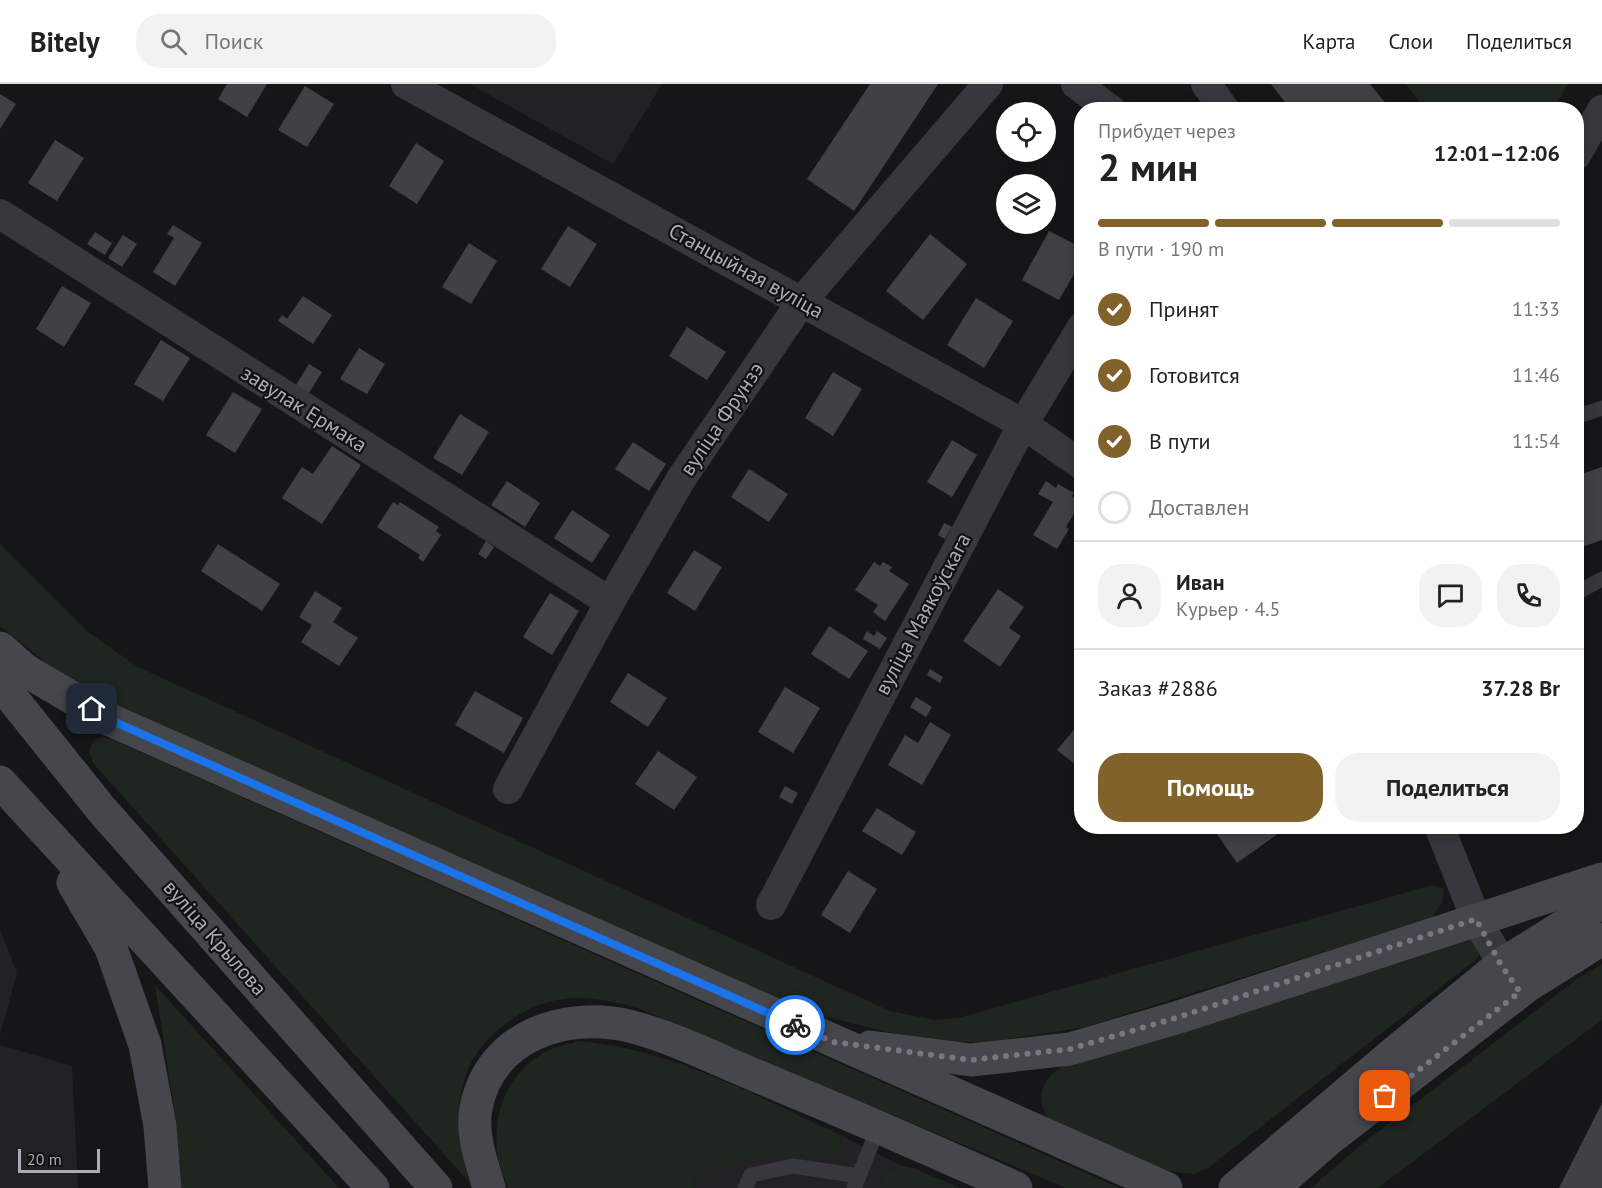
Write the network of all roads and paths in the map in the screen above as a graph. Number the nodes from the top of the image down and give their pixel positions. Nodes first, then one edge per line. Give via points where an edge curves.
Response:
1 (406, 84) edge
2 (988, 84) edge
3 (1076, 84) edge
4 (1206, 84) edge
5 (1100, 102) edge
6 (1219, 102) edge
7 (1602, 110) edge
8 (1584, 141) edge
9 (0, 214) edge
10 (802, 302) junction
11 (1074, 340) edge
12 (1602, 408) edge
13 (1584, 414) edge
14 (1023, 424) junction
15 (1074, 459) edge
16 (1602, 579) edge
17 (1584, 589) edge
18 (610, 602) junction
19 (0, 648) edge
20 (0, 683) edge
21 (0, 782) edge
22 (508, 789) dead end
23 (43, 831) junction
24 (1442, 834) edge
25 (1602, 879) edge
26 (1602, 902) edge
27 (771, 904) dead end
28 (1476, 919) junction
29 (1602, 939) edge
30 (1501, 965) junction
31 (1520, 992) junction
32 (833, 1042) junction
33 (879, 1126) junction
34 (857, 1182) edge
35 (165, 1188) edge
36 (373, 1188) edge
37 (436, 1188) edge
38 (489, 1188) edge
39 (745, 1188) edge
40 (1016, 1188) edge
41 (1166, 1188) edge
42 (1235, 1188) edge
43 (1273, 1188) edge

1 - 10 street, Станцыйная вуліца
2 - 10 street, вуліца Фрунзэ
3 - 5 street
4 - 6 street
7 - 8 street
9 - 18 street, завулак Ермака
10 - 14 street, Станцыйная вуліца
10 - 18 street, вуліца Фрунзэ via 681,479
11 - 14 street, вуліца Маякоўскага
12 - 13 lane
14 - 15 street, Станцыйная вуліца
14 - 27 street, вуліца Маякоўскага
16 - 17 lane
18 - 22 street, вуліца Фрунзэ
19 - 32 main road via 25,669 108,719
20 - 37 main road, вуліца Крылова via 102,810
21 - 23 main road
23 - 35 main road via 111,948 145,1045 160,1126
23 - 36 main road
24 - 28 street
25 - 28 main road
26 - 30 main road
28 - 30 street
28 - 32 main road via 1070,1049 971,1060
29 - 31 main road
30 - 31 street
30 - 42 main road
31 - 43 main road via 1328,1140
32 - 41 main road
33 - 34 lane
33 - 38 main road via 630,1026 578,1022 554,1026 512,1046 495,1063 483,1084 476,1109 476,1137
33 - 40 main road
34 - 39 lane via 794,1166 751,1175

